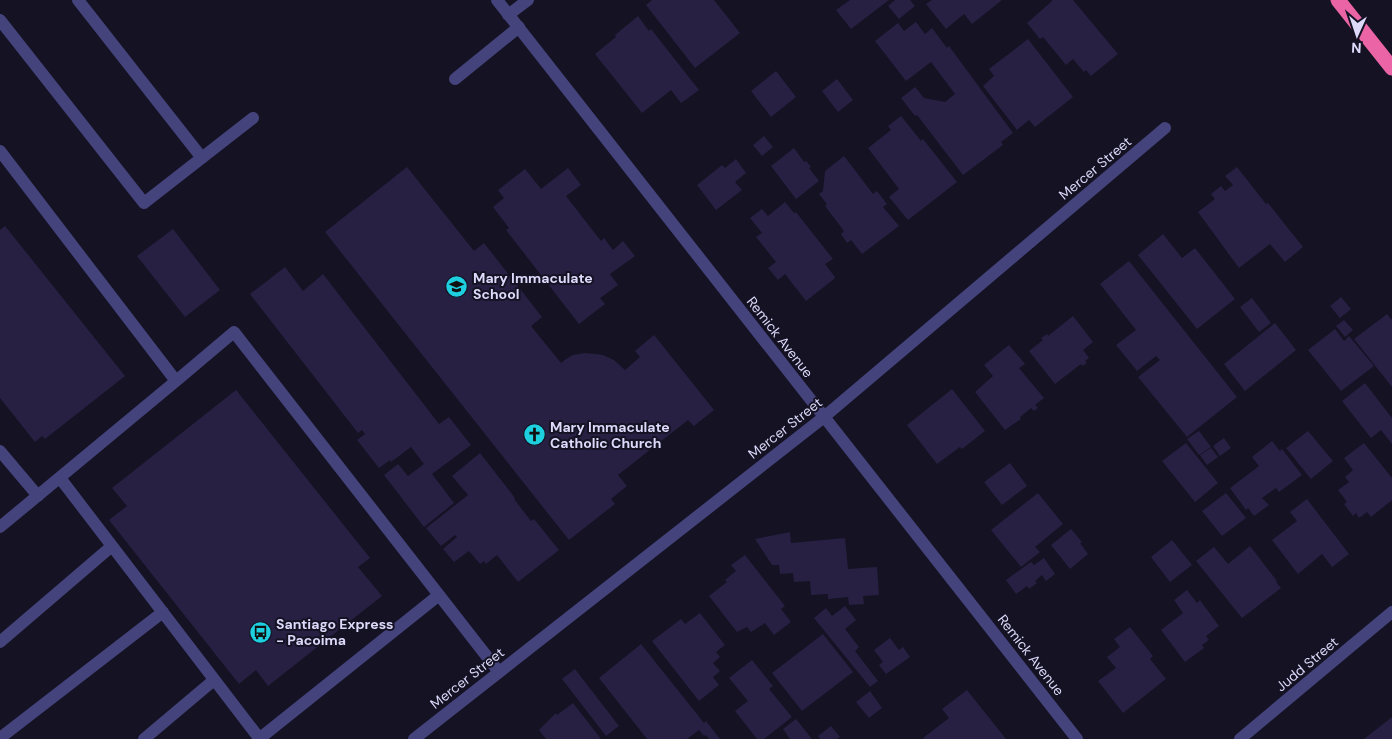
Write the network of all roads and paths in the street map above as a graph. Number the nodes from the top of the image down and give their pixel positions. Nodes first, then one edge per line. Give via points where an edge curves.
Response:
1 (78, 0) edge
2 (497, 0) edge
3 (528, 0) edge
4 (1338, 0) edge
5 (508, 14) junction
6 (0, 20) edge
7 (519, 27) junction
8 (1392, 68) edge
9 (454, 79) dead end
10 (253, 118) dead end
11 (1165, 128) dead end
12 (0, 151) edge
13 (202, 158) junction
14 (176, 381) junction
15 (824, 417) junction
16 (2, 457) edge
17 (60, 478) junction
18 (38, 496) junction
19 (0, 528) edge
20 (112, 546) junction
21 (439, 595) junction
22 (163, 612) junction
23 (1392, 612) edge
24 (0, 642) edge
25 (499, 672) junction
26 (214, 680) junction
27 (0, 738) edge
28 (144, 739) edge
29 (258, 739) edge
30 (414, 739) edge
31 (1077, 739) edge
32 (1240, 739) edge

1 - 13 street
2 - 5 street, Remick Avenue
3 - 5 street
4 - 8 highway
5 - 7 street, Remick Avenue
6 - 13 street via 144,203
7 - 9 street
7 - 15 street, Remick Avenue
10 - 13 street
11 - 15 street, Mercer Street
12 - 14 street
14 - 17 street
14 - 21 street via 234,332
15 - 25 street, Mercer Street
15 - 31 street, Remick Avenue
16 - 18 street
17 - 18 street
17 - 20 street
18 - 19 street
20 - 22 street
20 - 24 street
21 - 25 street
21 - 29 street
22 - 26 street
22 - 27 street
23 - 32 street, Judd Street
25 - 30 street, Mercer Street
26 - 28 street
26 - 29 street

